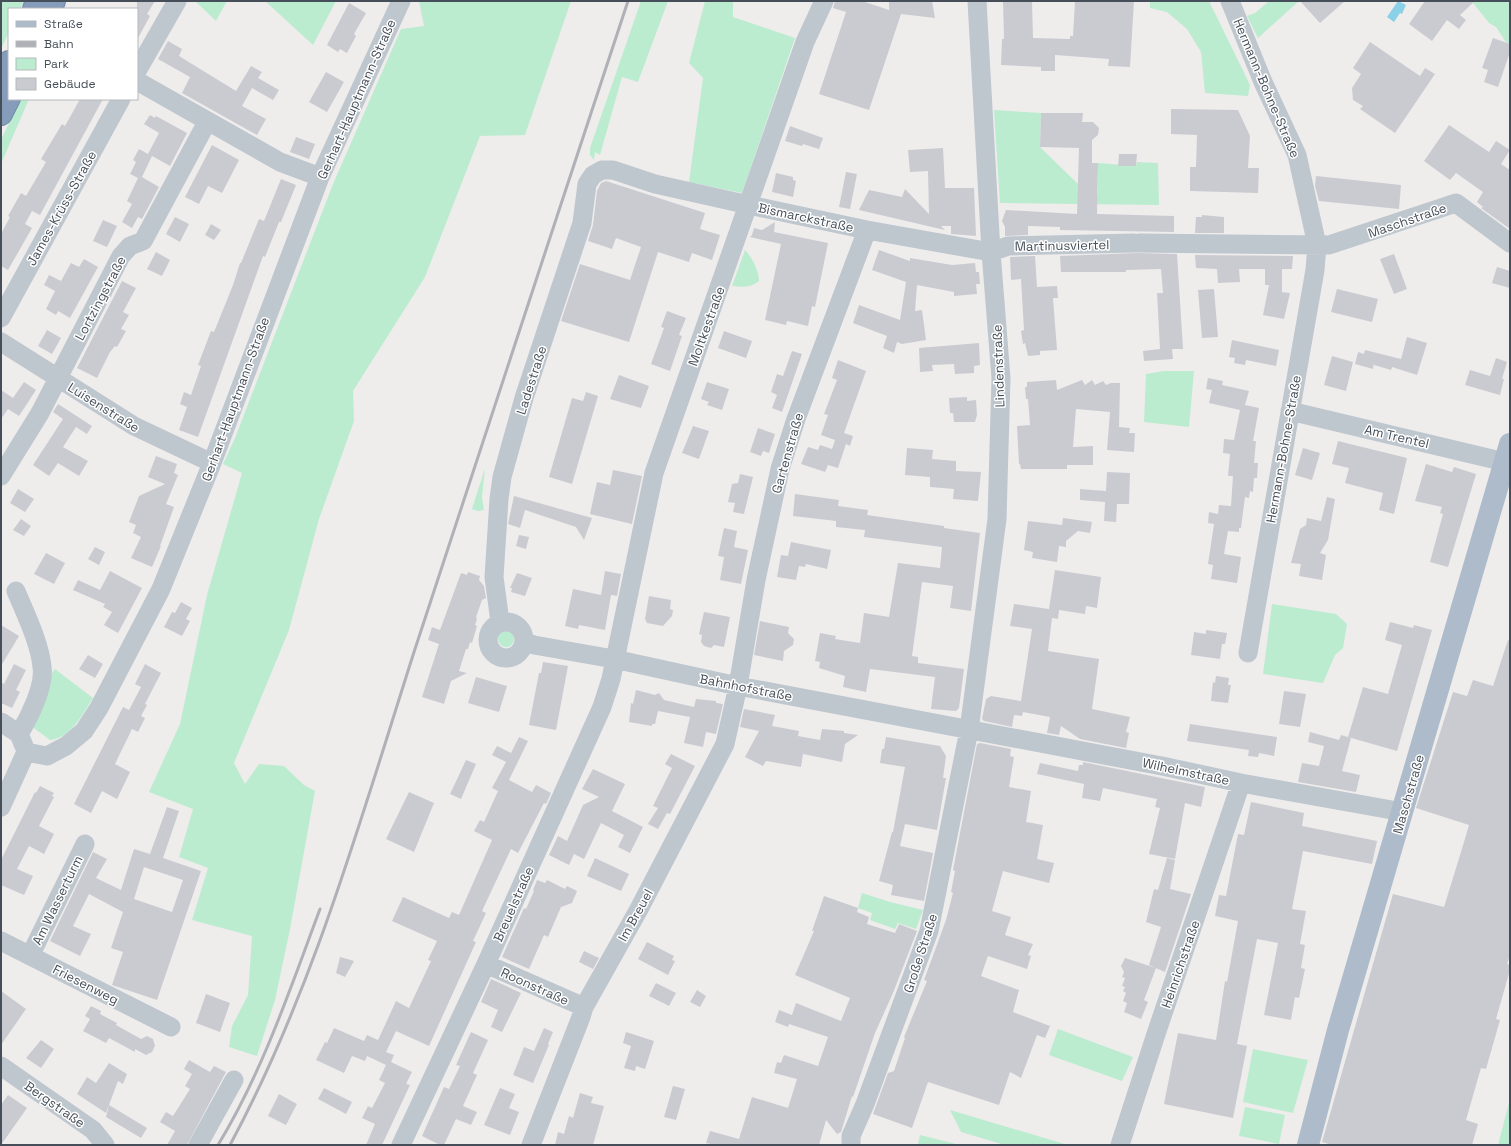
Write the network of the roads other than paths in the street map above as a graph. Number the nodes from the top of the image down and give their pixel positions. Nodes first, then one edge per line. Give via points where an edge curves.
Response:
1 (177, 1) edge
2 (401, 1) edge
3 (824, 1) edge
4 (977, 1) edge
5 (1230, 1) edge
6 (8, 64) edge
7 (138, 69) edge
8 (1, 78) edge
9 (138, 82) edge
10 (8, 100) edge
11 (121, 100) edge
12 (1, 114) edge
13 (207, 122) junction
14 (623, 174) joint
15 (320, 177) junction
16 (749, 205) junction
17 (867, 230) junction
18 (1510, 243) edge
19 (1317, 245) junction
20 (991, 252) junction
21 (1, 318) edge
22 (1, 342) edge
23 (58, 378) junction
24 (1290, 411) junction
25 (1507, 453) edge
26 (212, 463) junction
27 (1, 476) edge
28 (16, 591) dead end
29 (500, 622) junction
30 (524, 641) junction
31 (1248, 653) dead end
32 (614, 659) junction
33 (738, 686) junction
34 (1, 722) edge
35 (969, 730) junction
36 (19, 734) junction
37 (26, 752) junction
38 (1241, 783) junction
39 (1, 807) edge
40 (1403, 812) junction
41 (85, 844) dead end
42 (1, 941) edge
43 (30, 956) junction
44 (486, 964) junction
45 (584, 1007) junction
46 (171, 1027) dead end
47 (1, 1066) edge
48 (234, 1080) dead end
49 (849, 1142) edge
50 (105, 1145) edge
51 (198, 1145) edge
52 (401, 1145) edge
53 (530, 1145) edge
54 (1120, 1145) edge
55 (1308, 1145) edge

1 - 7 street
2 - 15 street, Gerhart-Hauptmann-Straße
3 - 16 street, Moltkestraße via 805,42
4 - 20 street, Lindenstraße
5 - 19 street, Hermann-Bohne-Straße via 1262,82 1297,155
6 - 8 highway
9 - 13 street
10 - 12 highway
11 - 21 street, James-Krüss-Straße
13 - 15 street via 280,162
13 - 23 street, Lortzingstraße via 143,242 130,246 121,256
14 - 16 street, Bismarckstraße via 655,184
14 - 29 street, Ladestraße via 613,170 602,170 593,175 587,184 582,223 506,460 499,499 494,577
15 - 26 street, Gerhart-Hauptmann-Straße
16 - 17 street, Bismarckstraße
16 - 32 street, Moltkestraße via 654,473
17 - 20 street, Bismarckstraße
17 - 33 street, Gartenstraße via 796,419 780,469 756,580
18 - 19 street, Maschstraße via 1456,203 1329,245
19 - 20 street, Martinusviertel via 1137,243 1008,246
19 - 24 street, Hermann-Bohne-Straße via 1315,270
20 - 35 street, Lindenstraße via 1001,378 997,519
22 - 23 street, Luisenstraße
23 - 26 street, Luisenstraße via 134,426
23 - 27 street, Lortzingstraße via 40,413
24 - 25 street, Am Trentel
24 - 31 street, Hermann-Bohne-Straße
25 - 40 main road, Maschstraße
26 - 37 street, Gerhart-Hauptmann-Straße via 161,589 99,708 84,731 66,746 47,756
28 - 36 street via 43,667 41,686
29 - 30 street via 506,621 517,625 524,635
29 - 30 street via 489,632 487,642 492,652 502,658 512,657 521,651
30 - 32 street, Bahnhofstraße
32 - 33 street, Bahnhofstraße
32 - 44 street, Breuelstraße via 602,707
33 - 35 street, Bahnhofstraße
33 - 45 street, Im Breuel via 725,744 639,909
34 - 36 street
35 - 38 street, Wilhelmstraße
35 - 49 street, Große Straße via 929,931 866,1104
36 - 37 street
37 - 39 street
38 - 40 street, Wilhelmstraße
38 - 54 street, Heinrichstraße
40 - 55 main road, Maschstraße via 1338,1030
41 - 43 street, Am Wasserturm
42 - 43 street, Friesenweg
43 - 46 street, Friesenweg
44 - 45 street, Roonstraße
44 - 52 street, Breuelstraße
45 - 53 street, Im Breuel
47 - 50 street, Bergstraße via 93,1130
48 - 51 street

